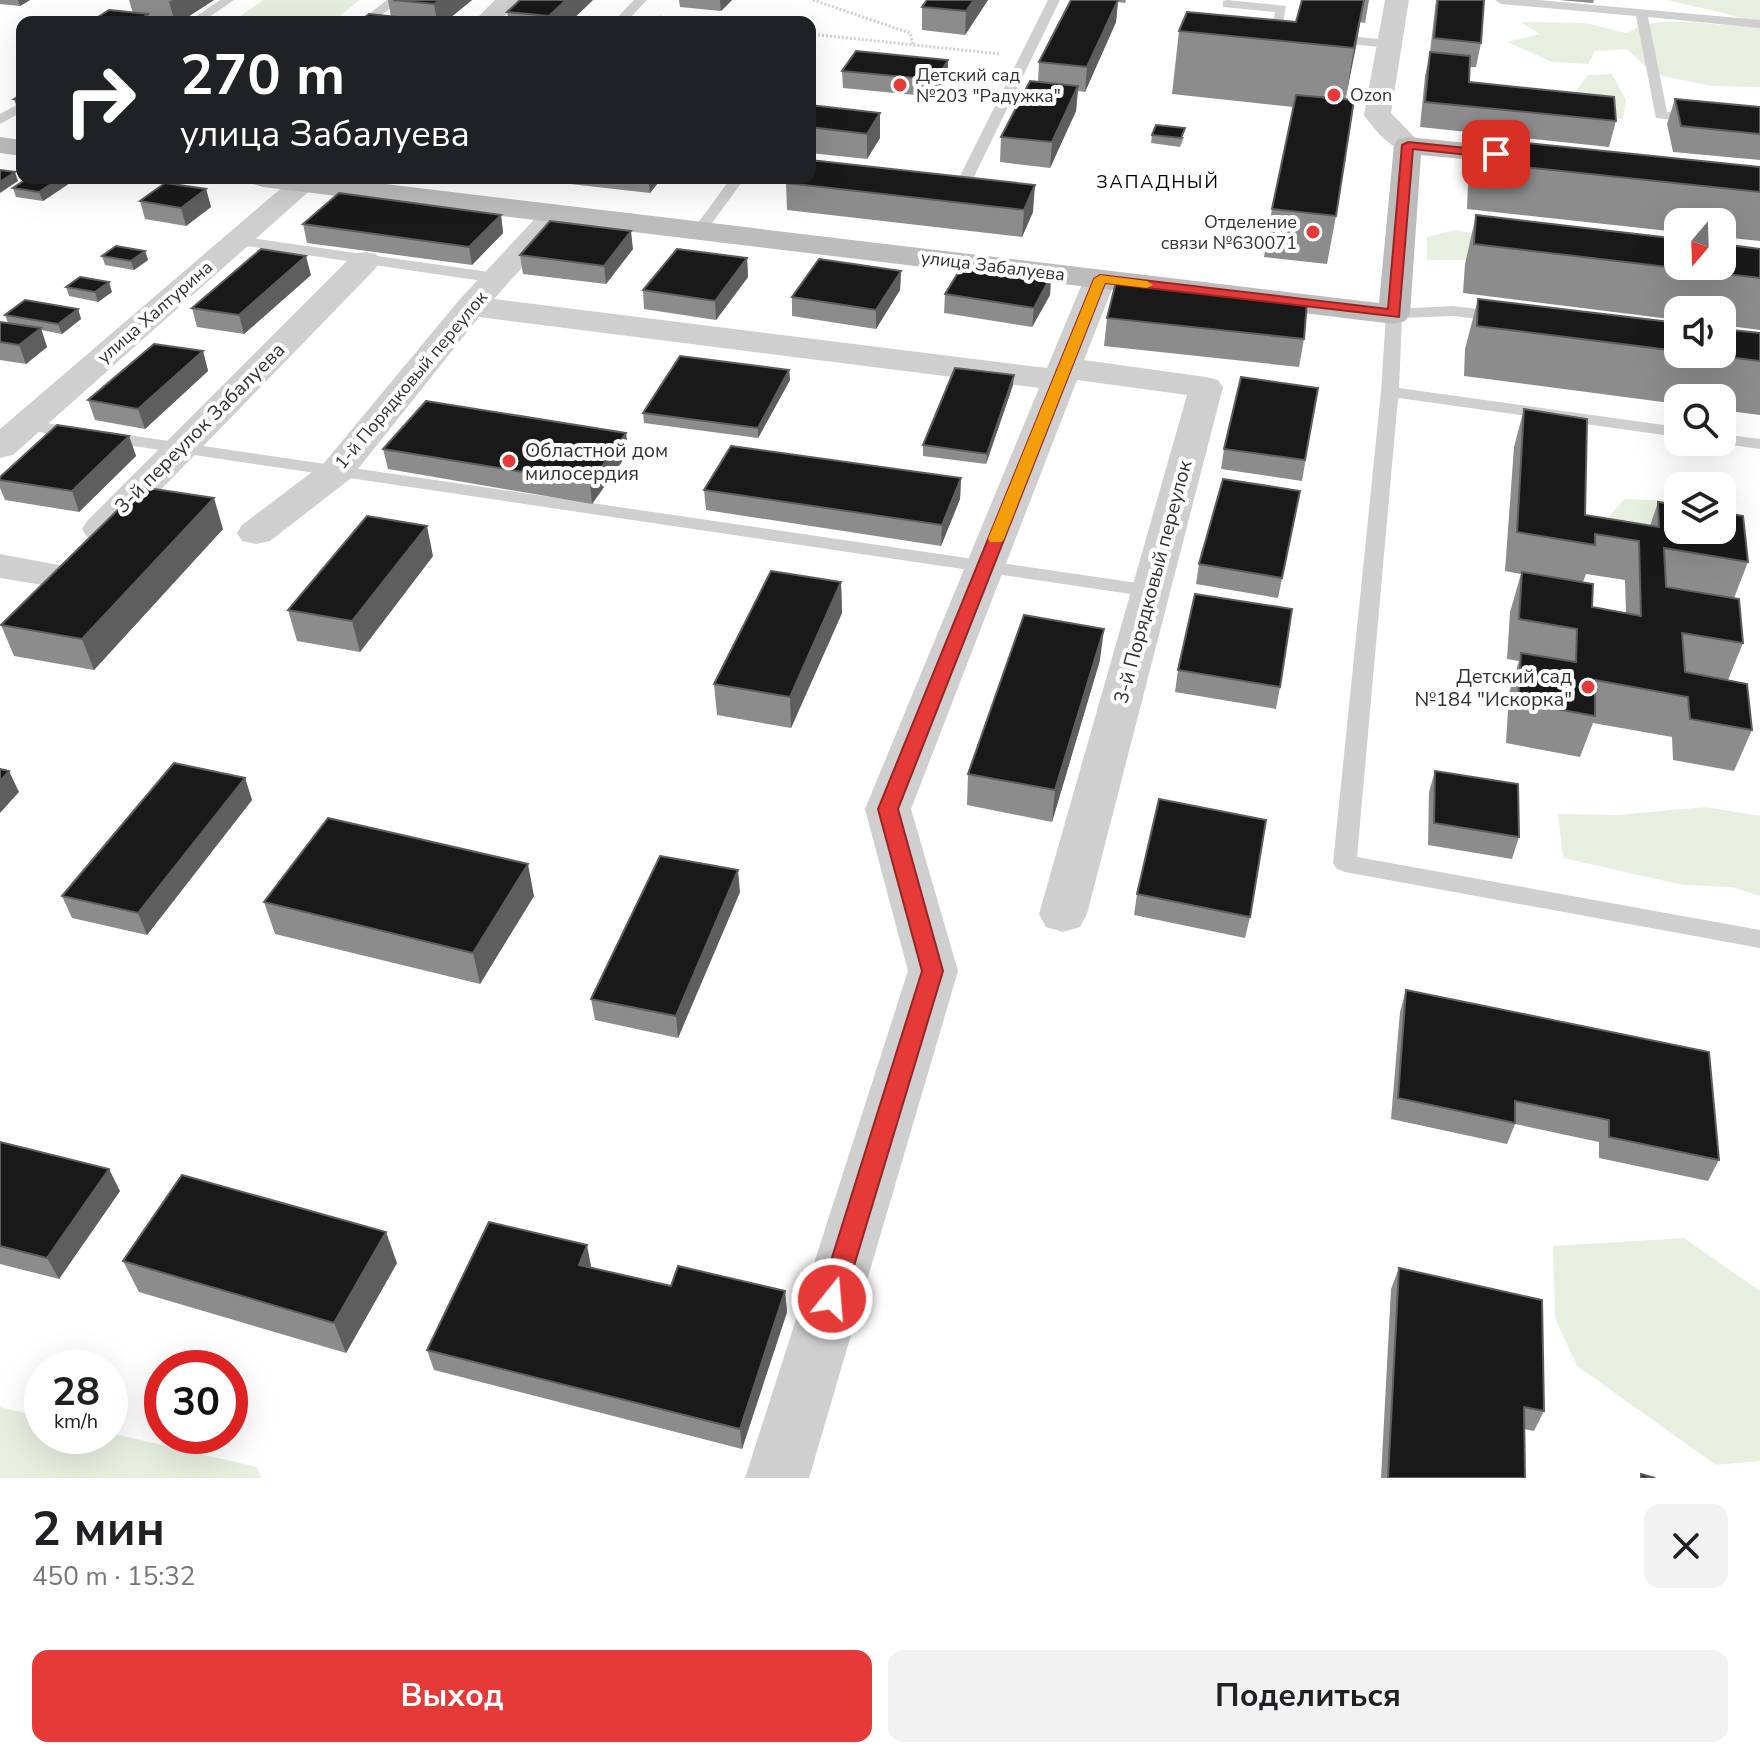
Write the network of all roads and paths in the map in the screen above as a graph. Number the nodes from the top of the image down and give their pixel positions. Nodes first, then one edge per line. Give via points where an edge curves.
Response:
1 (228, 0) edge
2 (394, 0) edge
3 (509, 0) edge
4 (641, 0) edge
5 (813, 0) edge
6 (1054, 0) edge
7 (1397, 0) edge
8 (1501, 0) edge
9 (1227, 4) dead end
10 (1641, 13) junction
11 (203, 16) edge
12 (373, 16) edge
13 (492, 16) edge
14 (625, 16) edge
15 (1760, 24) edge
16 (816, 35) edge
17 (1304, 36) edge
18 (1318, 37) edge
19 (1389, 44) junction
20 (913, 45) junction
21 (1026, 56) junction
22 (1760, 124) edge
23 (1408, 145) junction
24 (1561, 161) edge
25 (304, 184) edge
26 (330, 184) edge
27 (734, 184) edge
28 (931, 185) edge
29 (555, 214) junction
30 (699, 231) junction
31 (237, 241) junction
32 (365, 261) junction
33 (496, 278) junction
34 (1100, 279) junction
35 (471, 306) junction
36 (1394, 314) junction
37 (1513, 318) edge
38 (1062, 374) junction
39 (1390, 392) junction
40 (25, 425) junction
41 (1664, 430) edge
42 (1736, 441) edge
43 (1760, 444) edge
44 (183, 446) junction
45 (0, 447) edge
46 (337, 471) junction
47 (256, 533) dead end
48 (0, 566) edge
49 (985, 567) junction
50 (55, 575) junction
51 (1151, 591) junction
52 (22, 608) edge
53 (1063, 914) dead end
54 (1760, 939) edge
55 (777, 1478) edge

1 - 11 lane
2 - 12 lane
3 - 13 street
4 - 14 lane
5 - 20 path via 910,33
6 - 21 lane
7 - 19 street
8 - 10 lane
9 - 17 lane via 1282,9 1275,33
10 - 15 lane
10 - 22 lane via 1661,115
16 - 20 path
18 - 19 lane
19 - 23 street via 1377,115
20 - 21 path
21 - 28 lane via 961,189
23 - 24 street
23 - 36 street
25 - 31 street, улица Халтурина
26 - 29 street, улица Забалуева
27 - 30 lane
29 - 30 street, улица Забалуева
29 - 33 street, 1-й Порядковый переулок
30 - 34 street, улица Забалуева
31 - 32 lane
31 - 40 street, улица Халтурина
32 - 33 lane
32 - 44 street, 3-й переулок Забалуева
33 - 35 street, 1-й Порядковый переулок
34 - 36 street, улица Забалуева
34 - 38 street
35 - 38 street
35 - 46 street, 1-й Порядковый переулок
36 - 37 lane via 1453,311
36 - 39 lane
38 - 49 street
38 - 51 street, 3-й Порядковый переулок via 1206,387
39 - 41 lane
39 - 54 lane via 1345,863
40 - 44 lane
40 - 45 street, улица Халтурина
42 - 43 lane
44 - 46 lane
44 - 50 street, 3-й переулок Забалуева
46 - 47 street, 1-й Порядковый переулок
46 - 49 lane
48 - 50 street
49 - 51 lane
49 - 55 street via 888,809 933,971
50 - 52 street, 3-й переулок Забалуева
51 - 53 street, 3-й Порядковый переулок

